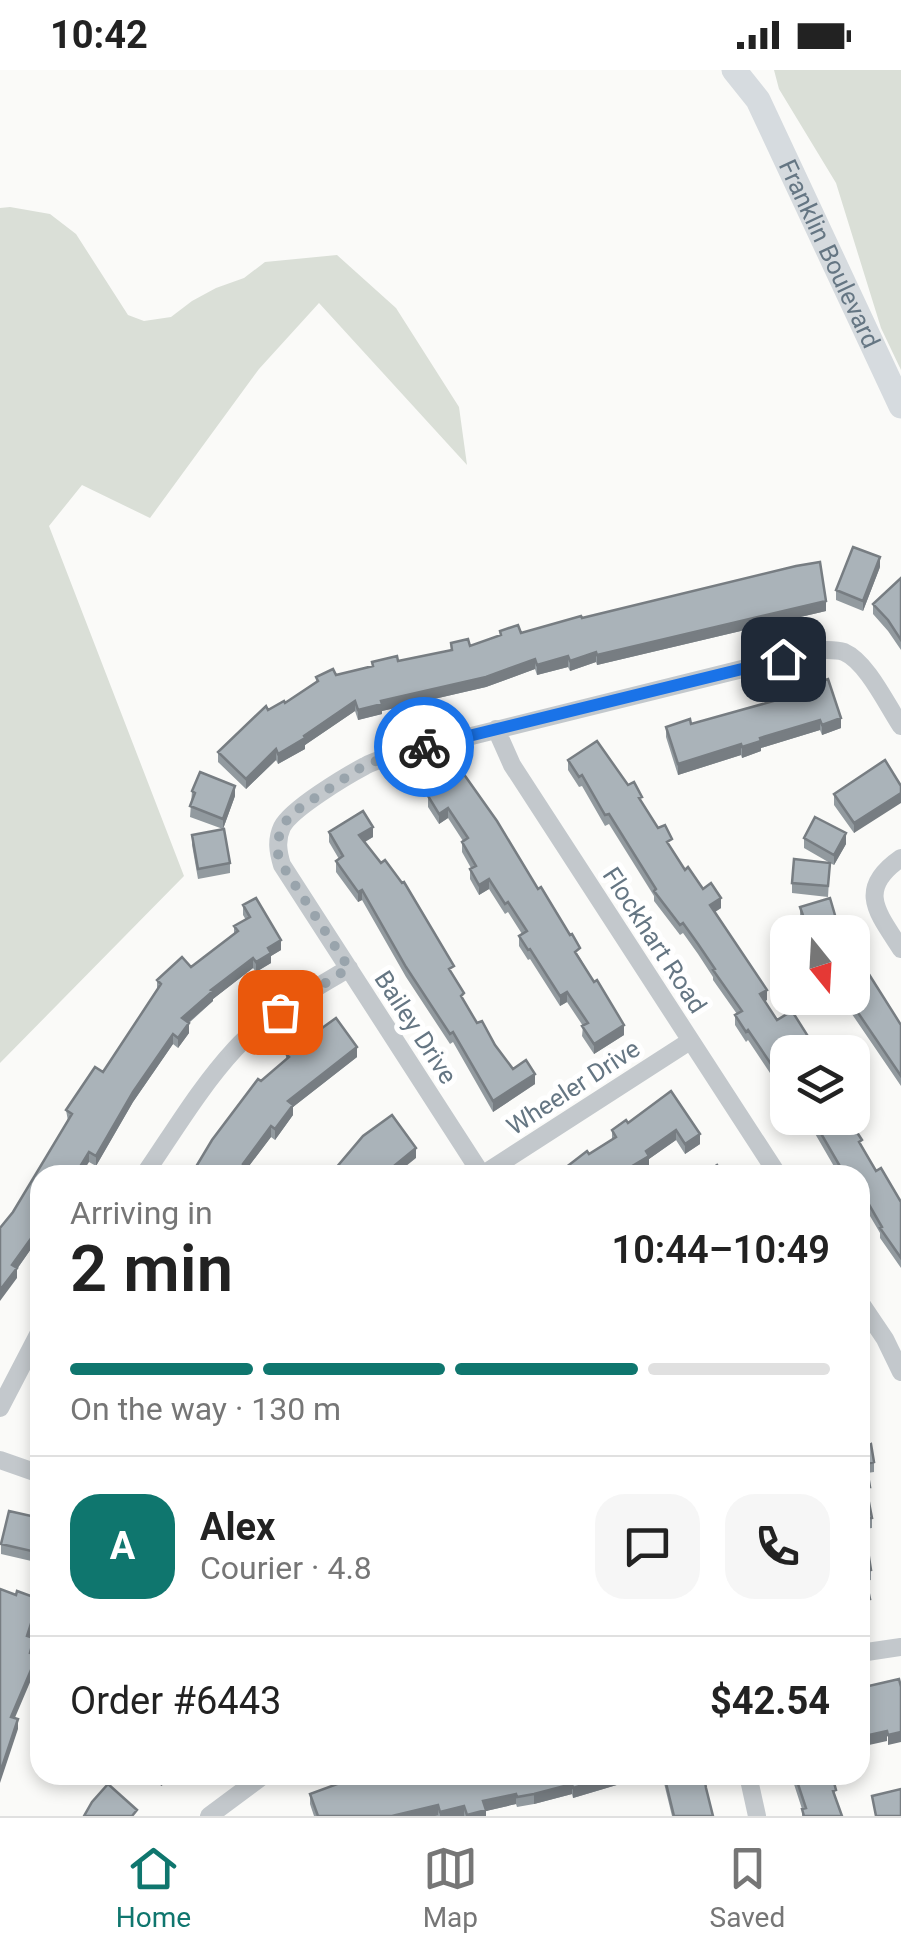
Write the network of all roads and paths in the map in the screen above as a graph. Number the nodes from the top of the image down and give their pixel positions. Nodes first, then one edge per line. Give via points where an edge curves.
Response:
1 (734, 70) edge
2 (754, 70) edge
3 (758, 100) junction
4 (901, 406) edge
5 (901, 726) edge
6 (496, 728) junction
7 (901, 858) edge
8 (901, 948) edge
9 (349, 968) junction
10 (690, 1041) junction
11 (151, 1165) edge
12 (476, 1165) edge
13 (498, 1165) edge
14 (771, 1165) edge
15 (870, 1312) edge
16 (893, 1335) edge
17 (30, 1349) edge
18 (901, 1372) edge
19 (0, 1408) edge
20 (0, 1460) edge
21 (30, 1470) edge
22 (901, 1647) edge
23 (870, 1652) edge
24 (251, 1785) edge
25 (750, 1785) edge
26 (209, 1816) edge
27 (757, 1816) edge

1 - 3 main road, Franklin Boulevard
2 - 3 main road, Franklin Boulevard
3 - 4 main road, Franklin Boulevard
5 - 6 street, Bailey Drive via 860,664 848,654 819,650
6 - 9 street, Bailey Drive via 366,764 282,827 282,865
6 - 10 street, Flockhart Road via 512,765
7 - 8 street via 884,870 874,897
9 - 11 street via 236,1048
9 - 12 street, Bailey Drive
10 - 13 street, Wheeler Drive
10 - 14 street, Flockhart Road
15 - 16 street
16 - 18 street
17 - 19 street
20 - 21 street
22 - 23 street
24 - 26 street
25 - 27 street

